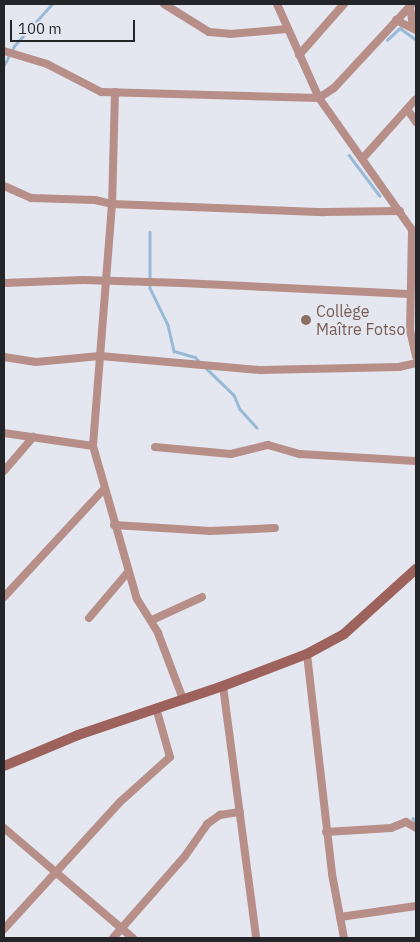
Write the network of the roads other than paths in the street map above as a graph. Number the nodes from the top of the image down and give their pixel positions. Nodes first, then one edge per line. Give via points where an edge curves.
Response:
1 (164, 4) edge
2 (277, 4) edge
3 (344, 4) edge
4 (411, 5) edge
5 (396, 20) junction
6 (415, 28) edge
7 (287, 29) junction
8 (4, 51) edge
9 (299, 55) junction
10 (115, 92) junction
11 (319, 98) junction
12 (416, 99) edge
13 (407, 109) junction
14 (416, 122) edge
15 (362, 158) junction
16 (4, 186) edge
17 (112, 204) junction
18 (400, 211) junction
19 (414, 229) edge
20 (106, 282) junction
21 (4, 283) edge
22 (409, 294) junction
23 (100, 356) junction
24 (416, 356) edge
25 (4, 357) edge
26 (416, 363) edge
27 (4, 433) edge
28 (33, 437) junction
29 (93, 446) junction
30 (155, 447) dead end
31 (416, 461) edge
32 (4, 471) edge
33 (103, 490) junction
34 (114, 525) junction
35 (275, 528) dead end
36 (416, 569) edge
37 (128, 572) junction
38 (4, 597) edge
39 (202, 597) dead end
40 (89, 618) dead end
41 (152, 620) junction
42 (307, 654) junction
43 (223, 686) junction
44 (183, 699) junction
45 (156, 708) junction
46 (4, 766) edge
47 (240, 812) junction
48 (4, 828) edge
49 (416, 828) edge
50 (326, 832) junction
51 (55, 871) junction
52 (416, 906) edge
53 (340, 917) junction
54 (120, 928) junction
55 (4, 929) edge
56 (112, 938) edge
57 (133, 938) edge
58 (256, 938) edge
59 (344, 938) edge

1 - 7 street via 209,32 230,34
2 - 7 street
3 - 9 street
4 - 5 street
4 - 6 street
5 - 6 street
5 - 11 street via 334,88
7 - 9 street
8 - 10 street via 48,64 94,91
9 - 11 street
10 - 11 street
10 - 17 street
11 - 15 street
12 - 13 street
13 - 14 street
13 - 15 street
15 - 18 street
16 - 17 street via 31,198 95,200
17 - 18 street via 324,212
17 - 20 street
18 - 19 street
19 - 22 street
20 - 21 street
20 - 22 street
20 - 23 street
22 - 24 street via 410,330
23 - 25 street via 36,362
23 - 26 street via 261,370 399,367
23 - 29 street
27 - 28 street
28 - 29 street
28 - 32 street
29 - 33 street
30 - 31 street via 231,454 268,445 300,454
33 - 34 street
33 - 38 street
34 - 35 street via 210,531
34 - 37 street
36 - 42 main road via 344,634
37 - 40 street
37 - 41 street via 137,599
39 - 41 street
41 - 44 street
42 - 43 main road
42 - 50 street
43 - 44 main road
43 - 47 street
44 - 45 main road
45 - 46 main road
45 - 51 street via 170,757 120,802
47 - 54 street via 220,815 207,824 185,856
47 - 58 street
48 - 51 street
49 - 50 street via 406,822 391,828
50 - 53 street
51 - 54 street
51 - 55 street
52 - 53 street
53 - 59 street
54 - 56 street
54 - 57 street

